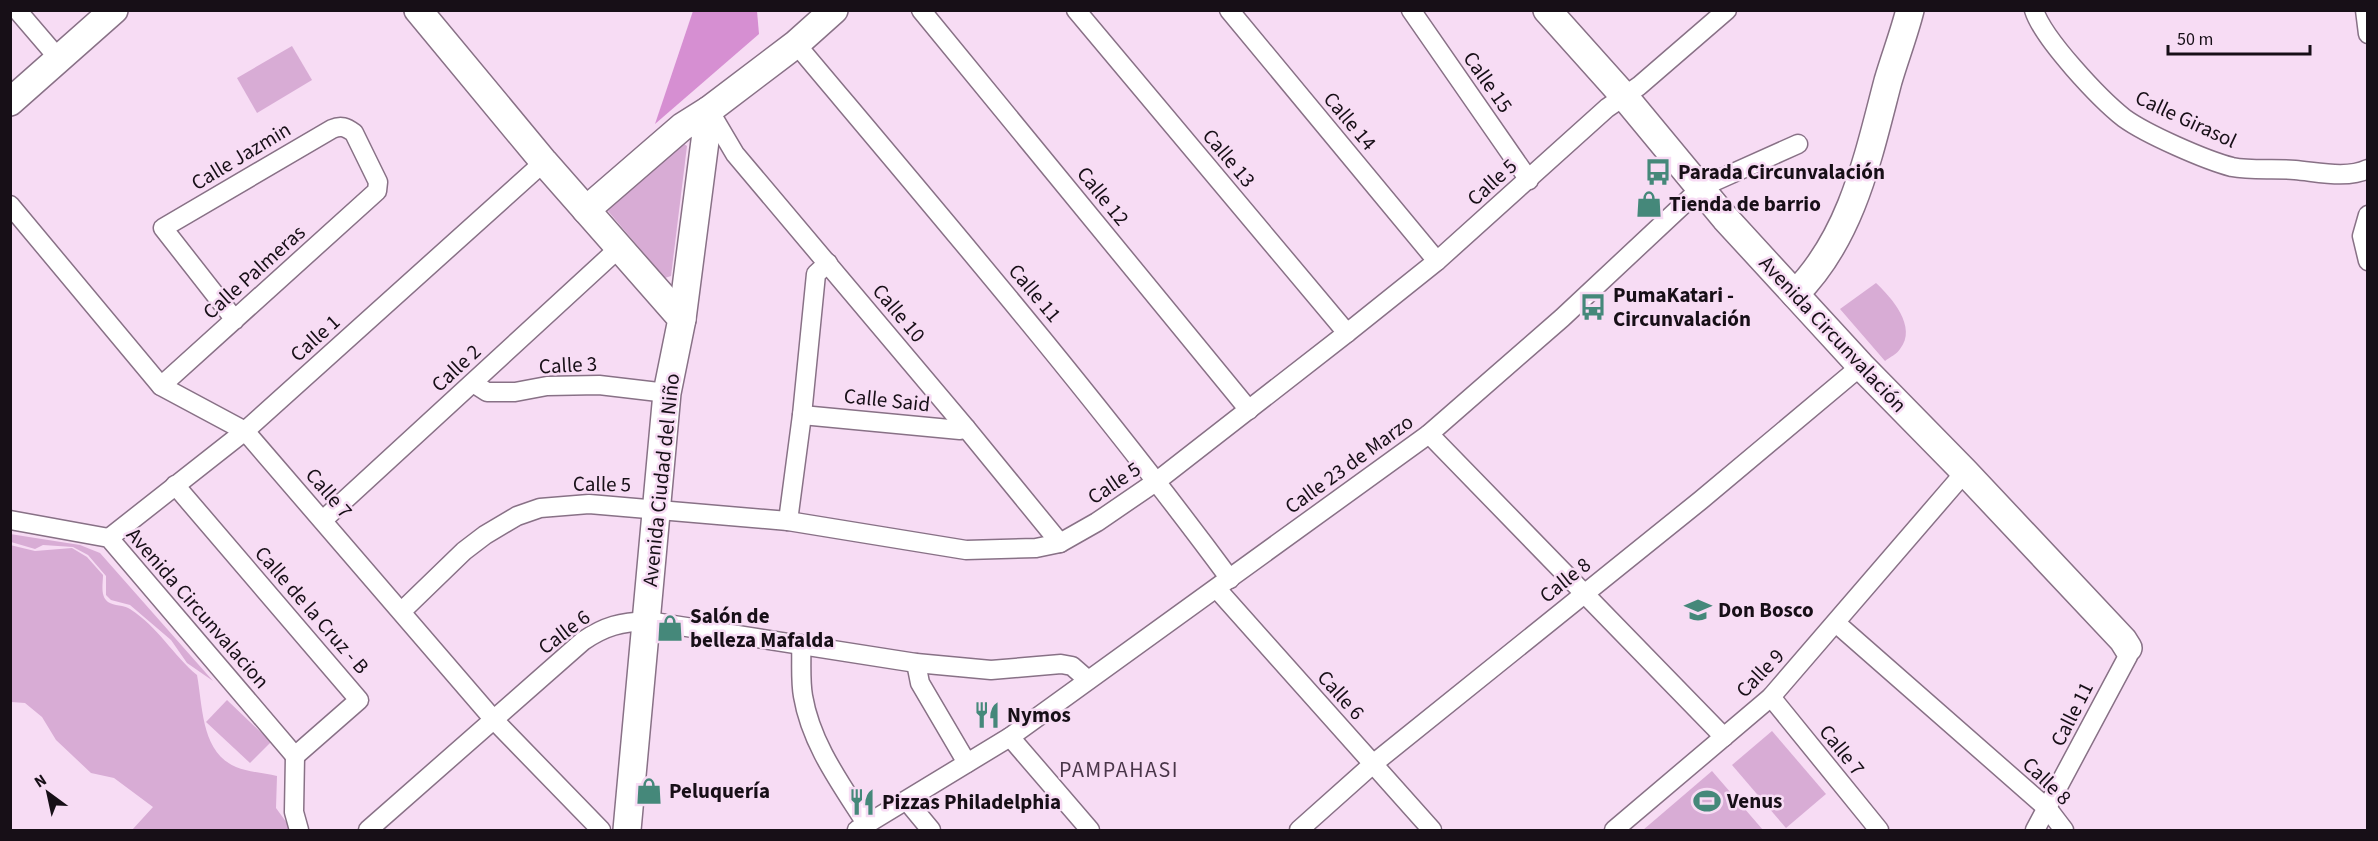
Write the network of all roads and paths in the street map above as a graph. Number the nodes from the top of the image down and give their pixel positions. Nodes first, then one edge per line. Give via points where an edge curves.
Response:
1 (17, 10) edge
2 (114, 10) edge
3 (418, 10) edge
4 (834, 10) edge
5 (921, 10) edge
6 (1076, 10) edge
7 (1229, 10) edge
8 (1411, 10) edge
9 (1547, 10) edge
10 (1910, 10) edge
11 (2034, 10) edge
12 (2365, 10) edge
13 (1722, 12) edge
14 (2367, 34) edge
15 (796, 44) junction
16 (59, 59) junction
17 (1624, 96) junction
18 (10, 102) edge
19 (709, 110) junction
20 (344, 127) joint
21 (1798, 144) dead end
22 (544, 162) junction
23 (2367, 169) edge
24 (1529, 180) junction
25 (1702, 188) junction
26 (10, 205) edge
27 (586, 210) junction
28 (2367, 215) edge
29 (619, 248) junction
30 (1437, 261) junction
31 (2367, 261) edge
32 (828, 263) junction
33 (1795, 294) junction
34 (682, 319) junction
35 (235, 320) junction
36 (1347, 333) junction
37 (1861, 366) junction
38 (473, 383) junction
39 (161, 386) junction
40 (667, 393) junction
41 (1250, 410) junction
42 (802, 415) junction
43 (966, 428) junction
44 (245, 431) junction
45 (1429, 434) junction
46 (1965, 472) junction
47 (1157, 480) junction
48 (175, 485) junction
49 (656, 508) junction
50 (10, 520) edge
51 (323, 520) junction
52 (788, 521) junction
53 (109, 538) junction
54 (1059, 543) junction
55 (1223, 584) junction
56 (1584, 594) junction
57 (402, 611) junction
58 (648, 621) junction
59 (1836, 623) junction
60 (801, 644) junction
61 (2127, 648) joint
62 (916, 663) junction
63 (1088, 680) junction
64 (1771, 697) junction
65 (494, 720) junction
66 (1010, 737) junction
67 (1724, 737) junction
68 (295, 756) junction
69 (967, 763) junction
70 (1373, 764) junction
71 (907, 801) junction
72 (2048, 810) junction
73 (862, 828) edge
74 (299, 831) edge
75 (368, 831) edge
76 (601, 831) edge
77 (627, 831) edge
78 (931, 831) edge
79 (1090, 831) edge
80 (1299, 831) edge
81 (1432, 831) edge
82 (1614, 831) edge
83 (1879, 831) edge
84 (2036, 831) edge
85 (2064, 831) edge

1 - 16 street
2 - 16 street
3 - 22 street
4 - 15 street
5 - 41 street, Calle 12
6 - 36 street, Calle 13
7 - 30 street, Calle 14
8 - 24 street, Calle 15
9 - 17 street, Avenida Circunvalación
10 - 33 street via 1868,165 1824,261
11 - 23 street, Calle Girasol via 2047,37 2111,105 2125,118 2175,144 2235,167 2346,174
12 - 14 street
13 - 17 street, Calle 5
15 - 19 street
15 - 47 street, Calle 11 via 1034,325
16 - 18 street
17 - 24 street, Calle 5
17 - 25 street, Avenida Circunvalación
19 - 27 street via 682,127
19 - 32 street, Calle 10 via 735,154
19 - 34 street, Avenida Ciudad del Niño
20 - 35 street, Calle Palmeras via 354,133 378,182 377,191
20 - 35 street, Calle Jazmin via 332,129 163,228
21 - 25 street, Calle 23 de Marzo
22 - 27 street
22 - 44 street, Calle 1
24 - 30 street, Calle 5
25 - 33 street, Avenida Circunvalación
25 - 45 street, Calle 23 de Marzo
26 - 39 street, Calle 7
27 - 29 street
28 - 31 street via 2362,236
29 - 34 street
29 - 38 street, Calle 2
30 - 36 street, Calle 5
32 - 42 street via 816,274
32 - 43 street, Calle 10
33 - 37 street, Avenida Circunvalación
34 - 40 street, Avenida Ciudad del Niño
35 - 39 street, Calle Palmeras
36 - 41 street, Calle 5
37 - 46 street, Avenida Circunvalación
37 - 56 street, Calle 8
38 - 40 street, Calle 3 via 487,392 599,385
38 - 51 street, Calle 2
39 - 44 street, Calle 7
40 - 49 street, Avenida Ciudad del Niño
41 - 47 street, Calle 5
42 - 43 street, Calle Said
42 - 52 street
43 - 54 street, Calle 10
44 - 48 street, Calle 1
44 - 51 street, Calle 7
45 - 55 street, Calle 23 de Marzo
45 - 56 street
46 - 59 street, Calle 9
46 - 61 street, Avenida Circunvalación
47 - 54 street, Calle 5
47 - 55 street, Calle 11
48 - 53 street, Calle 1
48 - 68 street, Calle de la Cruz - B via 359,700
49 - 52 street, Calle 5
49 - 57 street, Calle 5 via 588,504 540,508 517,516 464,551
49 - 58 street, Avenida Ciudad del Niño
50 - 53 street, Avenida Circunvalacion
51 - 57 street, Calle 7
52 - 54 street, Calle 5 via 966,550 1036,548
53 - 68 street, Avenida Circunvalacion
55 - 63 street, Calle 23 de Marzo
55 - 70 street, Calle 6
56 - 67 street
56 - 70 street, Calle 8
57 - 65 street, Calle 7
58 - 60 street, Calle 6
58 - 65 street, Calle 6 via 618,622 599,630
58 - 77 street, Avenida Ciudad del Niño
59 - 64 street, Calle 9
59 - 72 street, Calle 8
60 - 62 street, Calle 6
60 - 73 street via 802,694 810,725
61 - 72 street, Calle 11 via 2128,656
62 - 63 street, Calle 6 via 991,670 1061,664 1072,666
62 - 69 street via 920,683
63 - 66 street, Calle 23 de Marzo
64 - 67 street, Calle 9
64 - 83 street, Calle 7
65 - 75 street, Calle 6
65 - 76 street, Calle 7
66 - 69 street, Calle 23 de Marzo
66 - 79 street
67 - 82 street, Calle 9
68 - 74 street via 294,812
69 - 71 street, Calle 23 de Marzo
70 - 80 street, Calle 8
70 - 81 street, Calle 6
71 - 73 street, Calle 23 de Marzo
71 - 78 street
72 - 84 street, Calle 11
72 - 85 street, Calle 8

